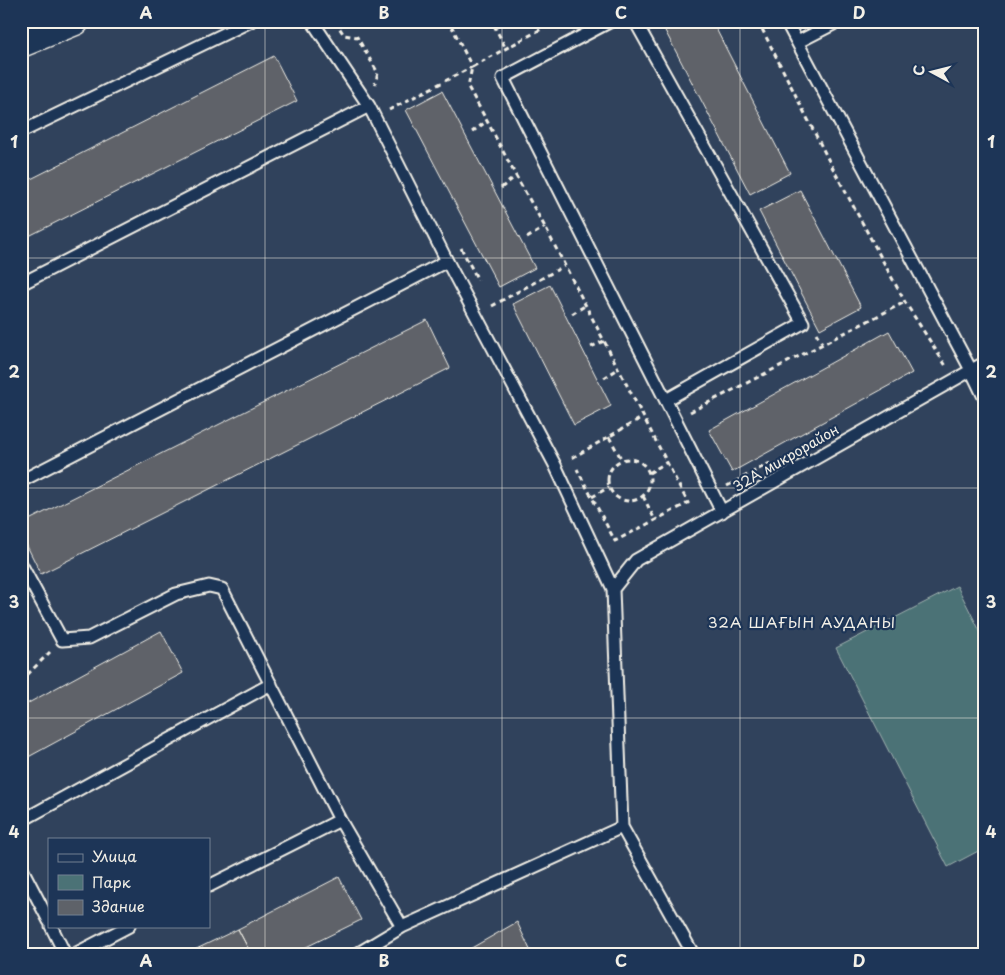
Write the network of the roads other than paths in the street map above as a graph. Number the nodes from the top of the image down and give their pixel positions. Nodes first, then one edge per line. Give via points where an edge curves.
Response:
1 (75, 21) edge
2 (251, 21) edge
3 (312, 21) edge
4 (611, 21) edge
5 (635, 21) edge
6 (786, 21) edge
7 (839, 21) edge
8 (798, 42) junction
9 (21, 43) edge
10 (369, 106) junction
11 (21, 132) edge
12 (447, 260) junction
13 (21, 284) edge
14 (984, 363) edge
15 (971, 370) junction
16 (984, 397) edge
17 (666, 400) junction
18 (21, 481) edge
19 (722, 512) junction
20 (21, 564) edge
21 (613, 589) junction
22 (271, 684) junction
23 (340, 820) junction
24 (21, 821) edge
25 (622, 827) junction
26 (21, 867) edge
27 (210, 885) edge
28 (48, 920) edge
29 (402, 927) junction
30 (52, 928) edge
31 (126, 928) edge
32 (65, 954) edge
33 (75, 954) edge
34 (357, 954) edge
35 (693, 954) edge

1 - 9 main road
2 - 11 lane
3 - 10 lane
4 - 17 lane via 503,78
5 - 17 lane via 803,323
6 - 8 lane
7 - 8 lane
8 - 15 lane
10 - 12 lane
10 - 13 lane
12 - 18 lane
12 - 21 lane via 555,465
14 - 15 lane, 32А микрорайон
15 - 16 lane
15 - 19 lane, 32А микрорайон
17 - 19 lane
19 - 21 lane, 32А микрорайон via 636,560
20 - 22 lane via 62,640 89,638 176,594 208,586 222,589
21 - 25 lane
22 - 23 lane
22 - 24 lane
23 - 27 lane
23 - 29 lane
25 - 29 lane
25 - 35 lane
26 - 28 lane
29 - 34 lane
30 - 32 lane
31 - 33 lane

